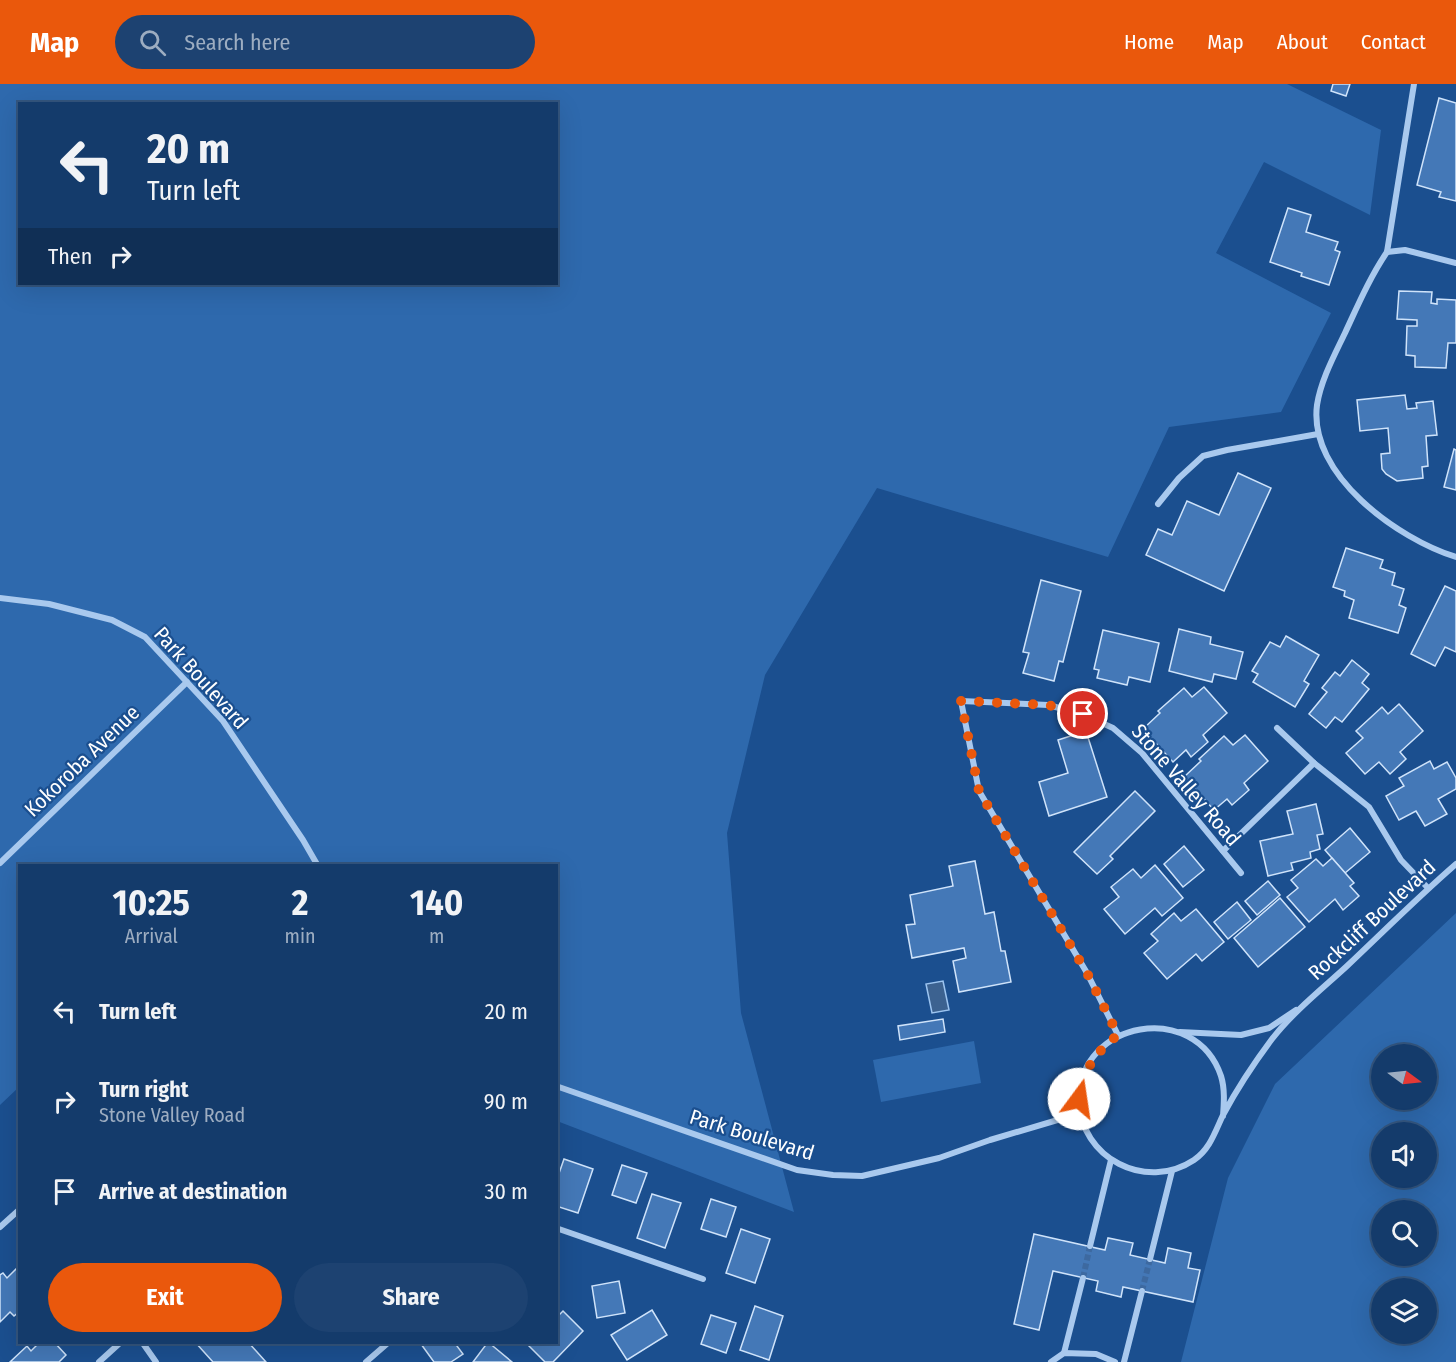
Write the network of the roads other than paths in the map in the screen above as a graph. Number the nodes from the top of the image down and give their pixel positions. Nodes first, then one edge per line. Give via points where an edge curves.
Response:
1 (1414, 84) edge
2 (1387, 252) junction
3 (1456, 263) edge
4 (1318, 434) junction
5 (1158, 504) dead end
6 (1456, 557) edge
7 (0, 598) edge
8 (187, 682) junction
9 (1277, 728) dead end
10 (1314, 763) junction
11 (1223, 851) junction
12 (0, 863) edge
13 (317, 864) edge
14 (1456, 864) edge
15 (1241, 873) dead end
16 (1428, 888) junction
17 (1311, 1000) junction
18 (1177, 1032) junction
19 (1118, 1035) junction
20 (558, 1087) edge
21 (1081, 1113) junction
22 (1223, 1116) junction
23 (1111, 1160) junction
24 (1172, 1171) junction
25 (18, 1211) edge
26 (0, 1227) edge
27 (558, 1229) edge
28 (1090, 1246) tunnel mouth
29 (1150, 1259) tunnel mouth
30 (1083, 1278) tunnel mouth
31 (703, 1279) dead end
32 (1142, 1291) tunnel mouth
33 (119, 1344) edge
34 (143, 1344) edge
35 (387, 1344) edge
36 (1064, 1353) junction
37 (99, 1362) edge
38 (156, 1362) edge
39 (366, 1362) edge
40 (1051, 1362) edge
41 (1115, 1362) edge
42 (1124, 1362) edge

1 - 2 street
2 - 3 street via 1405,250
2 - 4 street via 1323,380 1317,407
4 - 5 street via 1203,456
4 - 6 street via 1330,464 1352,493 1404,532
7 - 8 street, Park Boulevard via 49,604 112,620 145,637
8 - 12 street, Kokoroba Avenue
8 - 13 street, Park Boulevard via 223,721
9 - 10 street
10 - 11 street
10 - 16 street via 1369,807 1401,860
11 - 15 street, Stone Valley Road
11 - 19 street, Stone Valley Road via 1142,753 1113,728 1083,714 1048,705 961,701 979,791 1087,973
14 - 16 street, Rockcliff Boulevard
16 - 17 street, Rockcliff Boulevard
17 - 18 street via 1269,1028 1241,1035
17 - 22 street via 1273,1038
18 - 19 street via 1144,1028
18 - 22 street via 1203,1048 1221,1075
19 - 21 street via 1102,1047 1086,1071 1079,1099
20 - 21 street, Park Boulevard via 797,1170 833,1175 862,1176 939,1158
21 - 23 street via 1096,1147
22 - 24 street via 1207,1147 1195,1159
23 - 24 street via 1141,1172
23 - 28 street
24 - 29 street
25 - 26 street
27 - 31 street
30 - 36 street
32 - 42 street
33 - 37 street
34 - 38 street
35 - 39 street
36 - 40 street
36 - 41 street via 1096,1354

